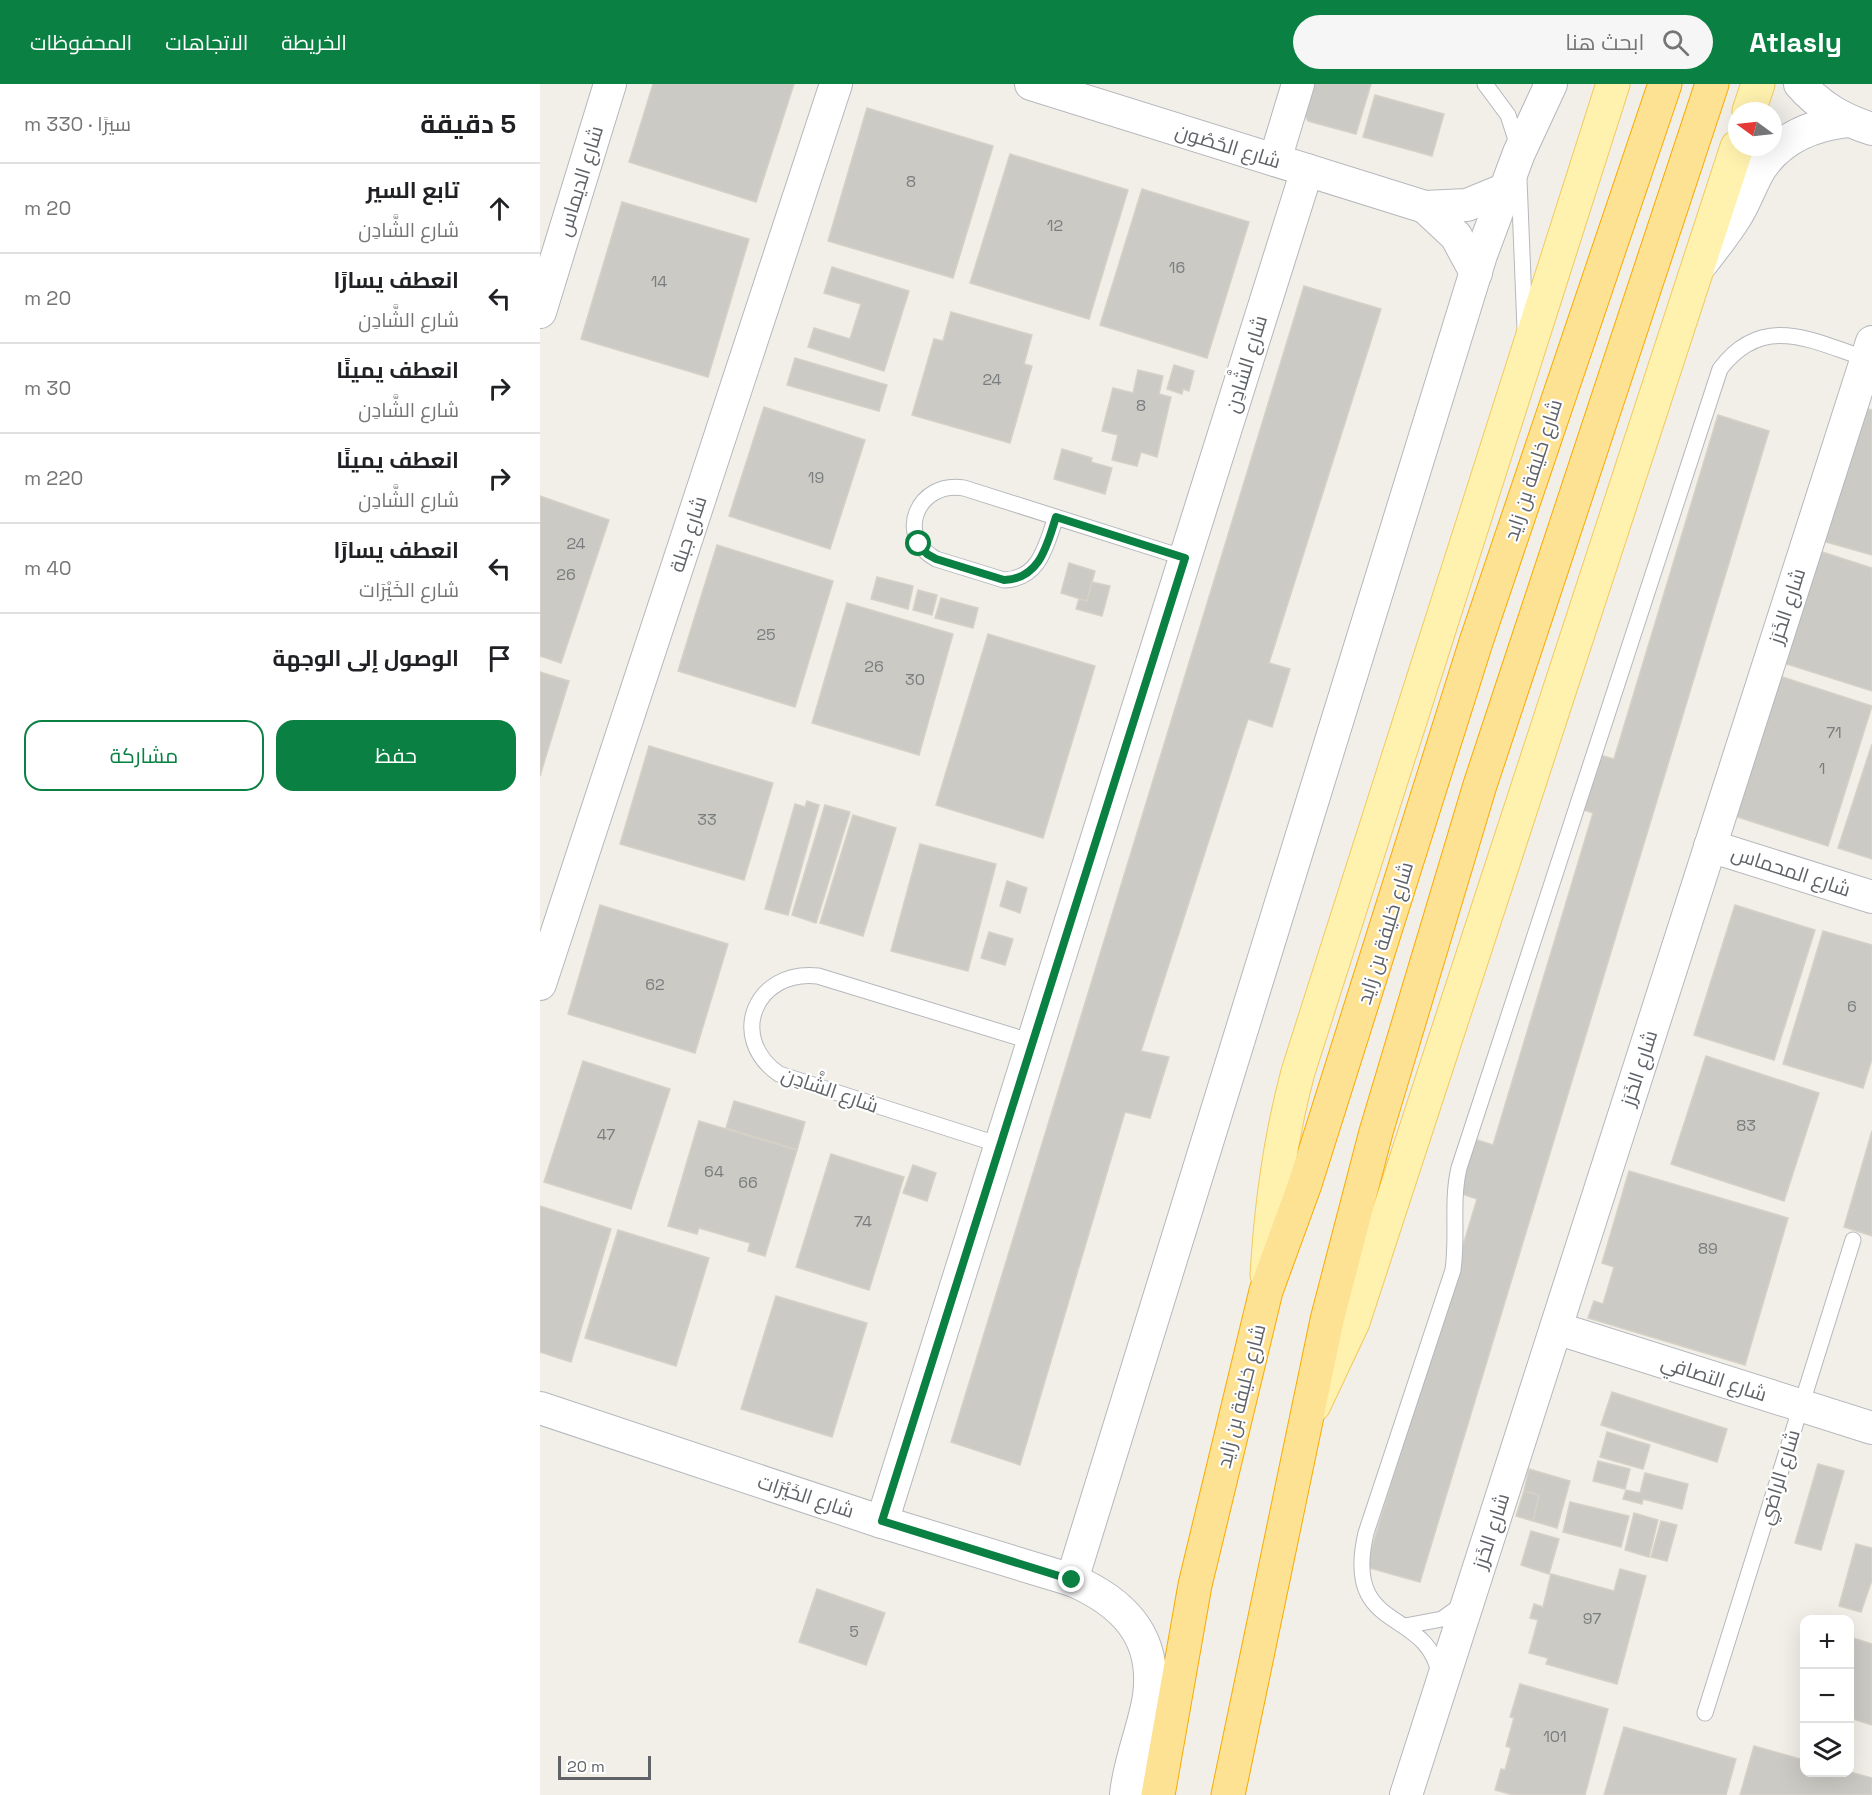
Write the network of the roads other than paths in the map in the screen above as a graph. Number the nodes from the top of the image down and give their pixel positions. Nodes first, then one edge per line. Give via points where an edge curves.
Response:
1 (610, 84) edge
2 (836, 84) edge
3 (1031, 84) edge
4 (1298, 84) edge
5 (1485, 84) edge
6 (1551, 84) edge
7 (1613, 84) edge
8 (1665, 84) edge
9 (1712, 84) edge
10 (1758, 84) edge
11 (1800, 84) edge
12 (1498, 91) edge
13 (1752, 102) edge
14 (1859, 125) edge
15 (1519, 153) junction
16 (1734, 156) edge
17 (1275, 160) junction
18 (1307, 170) junction
19 (1506, 189) junction
20 (1425, 207) junction
21 (1699, 266) junction
22 (1476, 273) junction
23 (540, 312) edge
24 (1527, 354) junction
25 (1870, 354) edge
26 (1056, 517) junction
27 (1185, 558) junction
28 (1710, 846) junction
29 (1872, 897) edge
30 (540, 984) edge
31 (1033, 1042) junction
32 (1000, 1145) junction
33 (1853, 1240) dead end
34 (1266, 1291) junction
35 (1556, 1328) junction
36 (1802, 1406) junction
37 (540, 1408) edge
38 (1307, 1417) junction
39 (1872, 1428) edge
40 (882, 1521) junction
41 (1072, 1580) junction
42 (1471, 1595) junction
43 (1405, 1626) junction
44 (1442, 1686) junction
45 (1705, 1713) dead end
46 (1126, 1795) edge
47 (1158, 1795) edge
48 (1228, 1795) edge
49 (1406, 1795) edge

1 - 23 street, شارع الديماس
2 - 30 street, شارع جبلة
3 - 17 street, شارع الحُصُون
4 - 17 street
5 - 12 lane
6 - 15 street
7 - 24 main road
8 - 34 highway, شارع خليفة بن زايد via 1540,450 1305,1184
9 - 38 highway via 1480,785 1353,1217
10 - 13 main road
11 - 14 street via 1830,112
12 - 15 lane
14 - 21 street via 1814,127 1771,155 1736,217
15 - 19 street
15 - 24 lane
16 - 21 main road
17 - 18 street, شارع الحُصُون
18 - 20 street, شارع الحُصُون
18 - 27 street, شارع الشَّادِن
19 - 20 street, شارع الحُصُون via 1467,205
19 - 22 street
20 - 22 street, شارع الحُصُون via 1456,236
21 - 38 main road via 1353,1322
22 - 41 street
24 - 34 main road via 1298,1072 1276,1172
25 - 28 street, شارع الخَرَز
25 - 43 lane via 1799,336 1769,335 1735,352 1714,383 1459,1168 1453,1206 1453,1270 1366,1533 1360,1566 1363,1582 1379,1610
26 - 26 lane via 953,486 941,488 922,501 915,534 927,554 936,559 1012,580 1023,577 1039,562
26 - 27 lane
27 - 31 street, شارع الشَّادِن
28 - 29 street, شارع المحماس
28 - 35 street, شارع الخَرَز
31 - 32 street, شارع الشَّادِن
31 - 32 lane, شارع الشَّادِن via 818,976 792,976 780,981 769,988 755,1010 752,1025 756,1047 767,1066 779,1074
32 - 40 street, شارع الشَّادِن
33 - 36 lane, شارع الراضي
34 - 47 highway, شارع خليفة بن زايد via 1194,1585
35 - 36 street, شارع التصافي
35 - 42 street, شارع الخَرَز
36 - 39 street, شارع التصافي
36 - 45 lane, شارع الراضي
37 - 40 street, شارع الخَيْرَات
38 - 48 highway
40 - 41 street, شارع الخَيْرَات
41 - 46 street, شارع الخَيْرَات via 1098,1591 1122,1608 1142,1640 1147,1658 1149,1696
42 - 43 lane via 1442,1619
42 - 44 street, شارع الخَرَز
43 - 44 lane via 1430,1652
44 - 49 street, شارع الخَرَز

